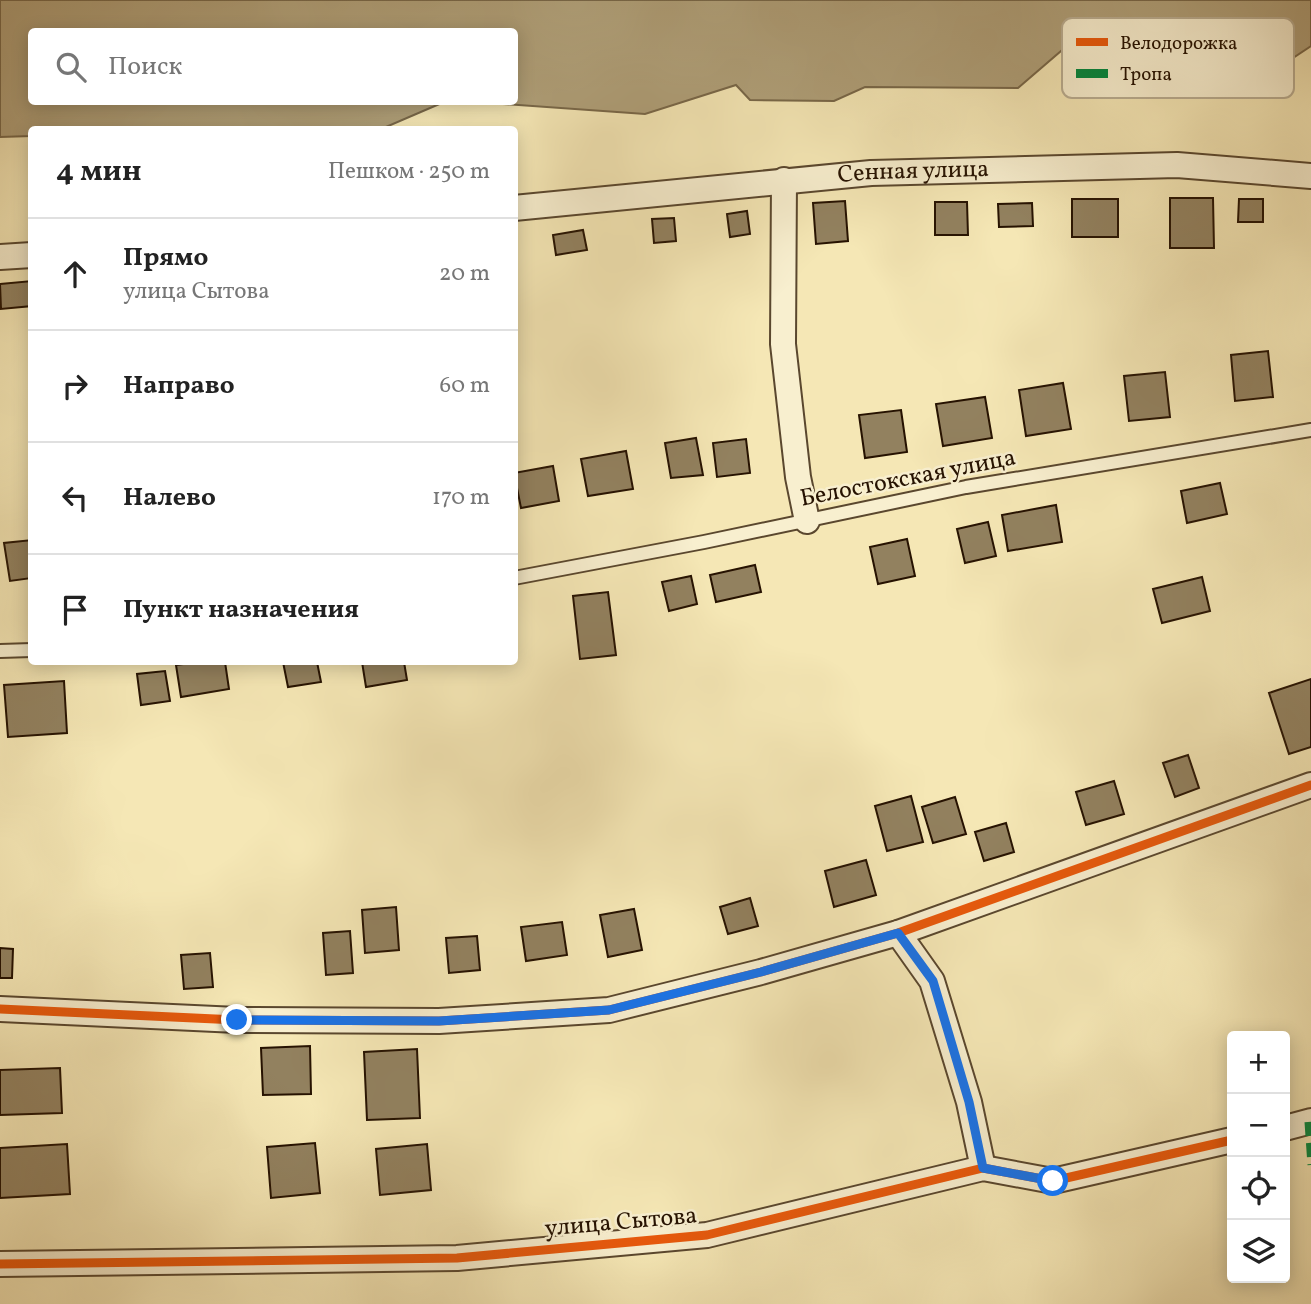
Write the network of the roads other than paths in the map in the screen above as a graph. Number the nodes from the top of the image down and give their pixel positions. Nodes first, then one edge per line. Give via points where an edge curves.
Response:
1 (1311, 176) edge
2 (785, 180) junction
3 (518, 208) edge
4 (28, 255) edge
5 (0, 257) edge
6 (1311, 430) edge
7 (807, 521) junction
8 (518, 577) edge
9 (28, 650) edge
10 (0, 651) edge
11 (1311, 785) edge
12 (898, 933) junction
13 (0, 1009) edge
14 (1311, 1121) edge
15 (1290, 1127) edge
16 (1227, 1141) edge
17 (983, 1168) junction
18 (0, 1265) edge

1 - 2 street, Сенная улица via 1177,164
2 - 3 street, Сенная улица
2 - 7 street via 783,344
4 - 5 street
6 - 7 lane, Белостокская улица via 966,487
7 - 8 lane, Белостокская улица
9 - 10 lane
11 - 12 street
12 - 13 street via 609,1010 439,1021 237,1020
12 - 17 street via 933,981 969,1102
14 - 15 street
16 - 17 street, улица Сытова via 1053,1181
17 - 18 street, улица Сытова via 707,1235 457,1258

